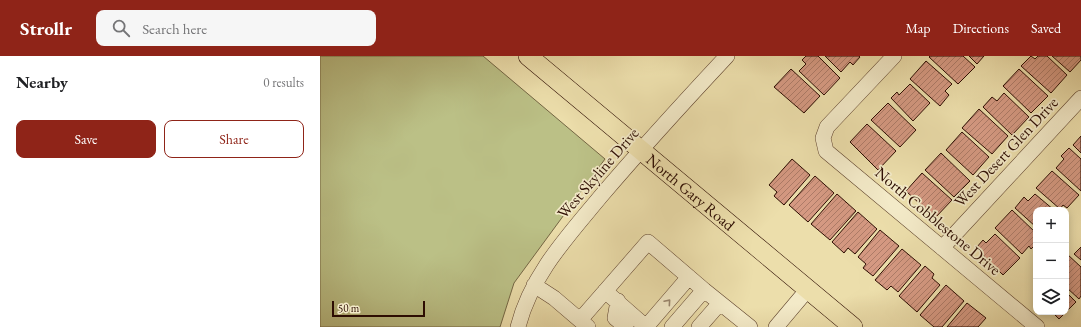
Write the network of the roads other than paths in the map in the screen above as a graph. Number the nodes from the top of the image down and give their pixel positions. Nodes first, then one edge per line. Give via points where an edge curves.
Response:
1 (528, 56) edge
2 (727, 56) edge
3 (894, 56) edge
4 (1081, 98) edge
5 (640, 149) junction
6 (942, 248) junction
7 (689, 277) junction
8 (534, 285) junction
9 (808, 289) junction
10 (704, 290) junction
11 (605, 291) junction
12 (618, 301) junction
13 (720, 303) junction
14 (584, 324) edge
15 (518, 327) edge
16 (626, 327) edge
17 (646, 327) edge
18 (672, 327) edge
19 (699, 327) edge
20 (750, 327) edge
21 (776, 327) edge
22 (853, 327) edge
23 (1036, 327) edge

1 - 5 main road, North Gary Road
2 - 5 street, West Skyline Drive
3 - 6 street, North Cobblestone Drive via 827,127 823,138 826,151
4 - 6 street, West Desert Glen Drive
5 - 8 street, West Skyline Drive via 568,236
5 - 9 main road, North Gary Road
6 - 23 street, North Cobblestone Drive
7 - 10 street
7 - 11 street via 648,242
17 -> 7 street
8 - 14 street via 554,298
8 - 15 street, West Skyline Drive
9 - 21 street
9 - 22 main road, North Gary Road
10 - 13 street
10 - 18 street
11 - 12 street
11 - 14 street
12 - 16 street via 615,318
12 - 17 street
13 - 19 street
13 - 20 street

